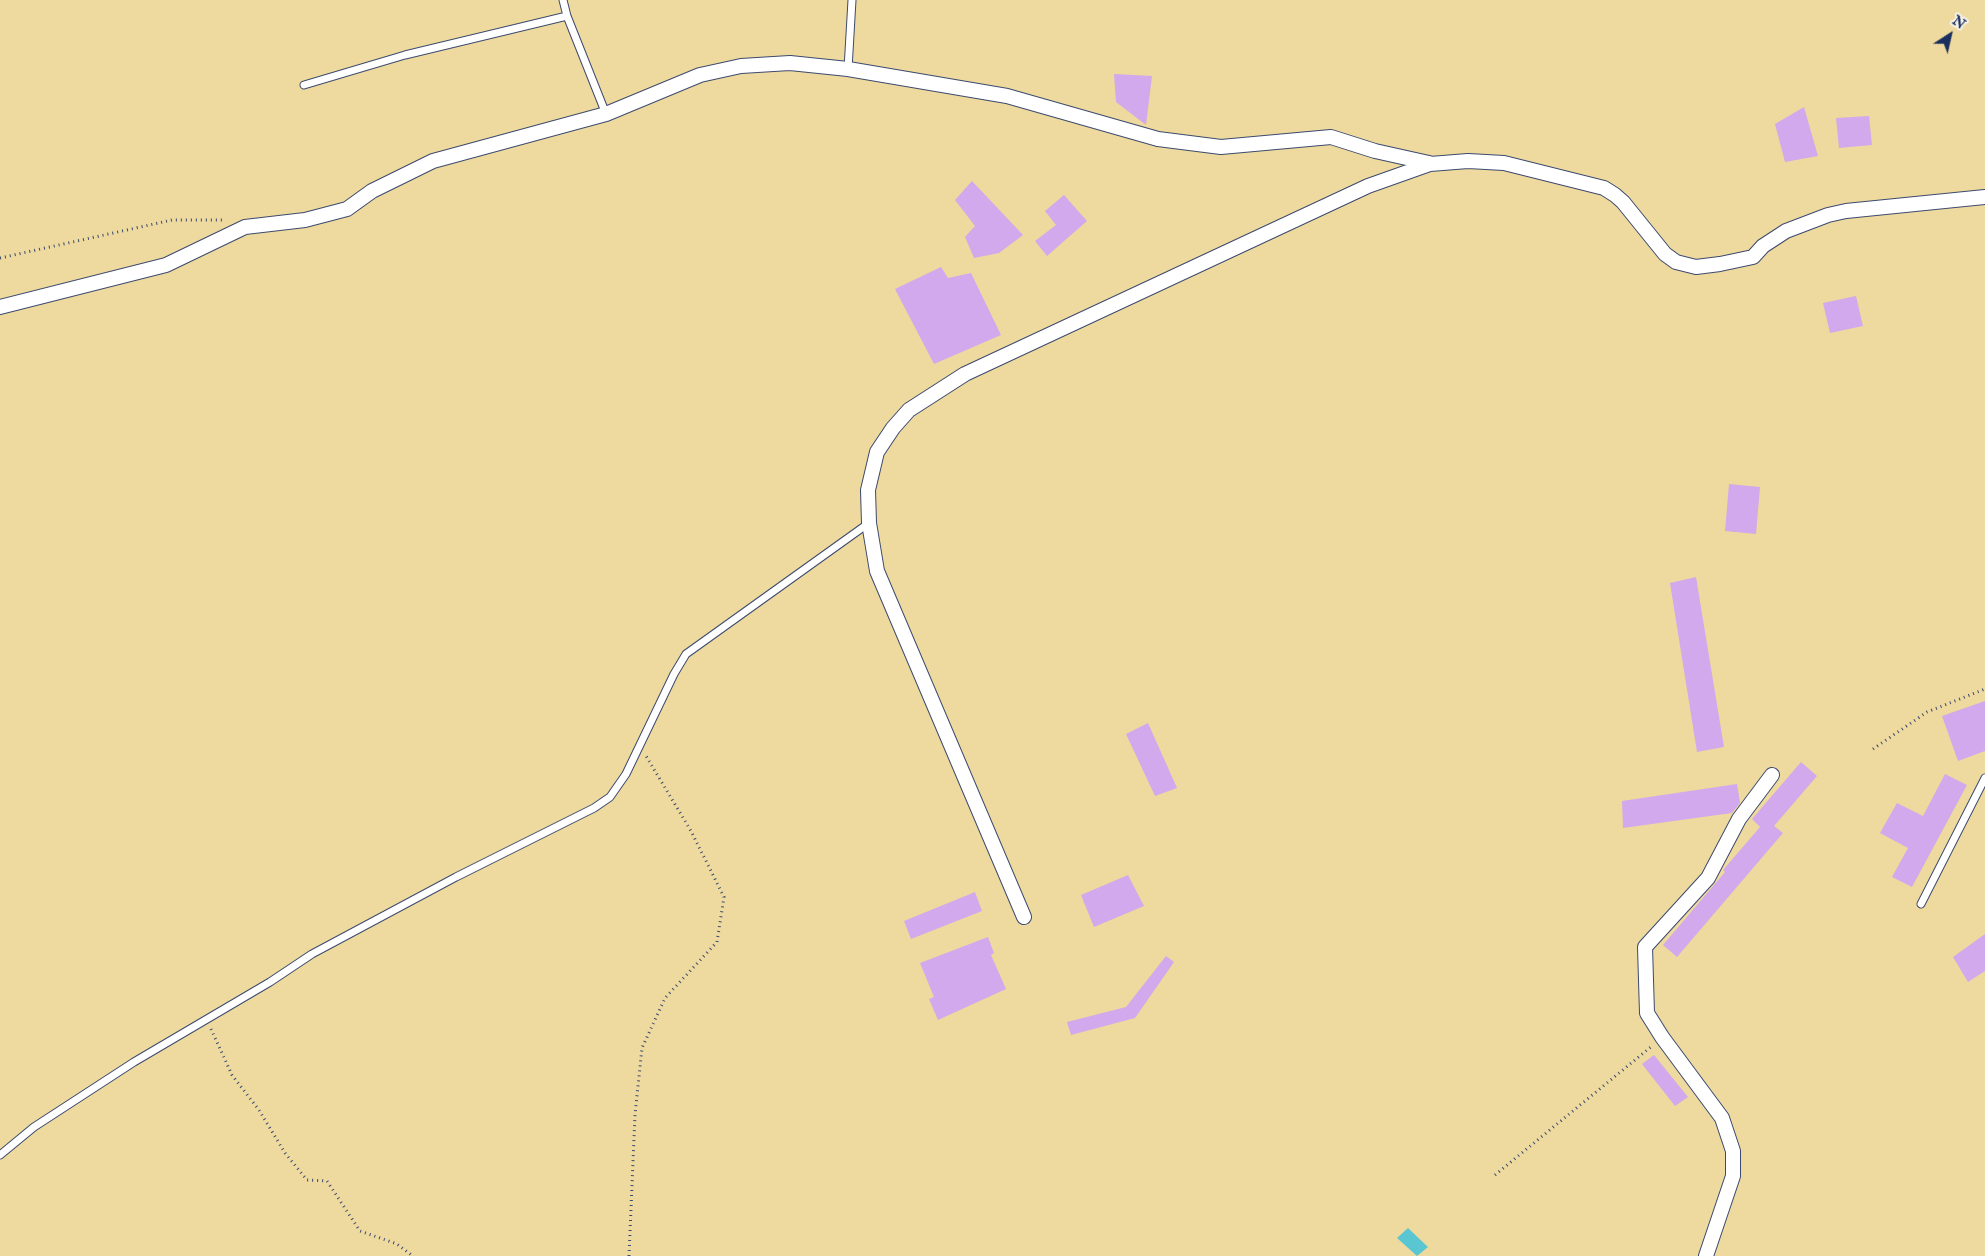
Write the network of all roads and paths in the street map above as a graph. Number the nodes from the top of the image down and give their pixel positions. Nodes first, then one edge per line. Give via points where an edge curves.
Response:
1 (563, 0) edge
2 (852, 0) edge
3 (567, 16) junction
4 (848, 69) junction
5 (304, 84) dead end
6 (606, 114) junction
7 (1430, 164) junction
8 (1985, 197) edge
9 (229, 220) dead end
10 (0, 258) edge
11 (0, 307) edge
12 (869, 523) junction
13 (1985, 688) edge
14 (640, 747) junction
15 (1873, 749) dead end
16 (1772, 775) dead end
17 (1985, 778) edge
18 (1921, 904) dead end
19 (1024, 917) dead end
20 (207, 1019) junction
21 (1662, 1037) junction
22 (0, 1155) edge
23 (1495, 1175) dead end
24 (413, 1256) edge
25 (629, 1256) edge
26 (1706, 1256) edge

1 - 3 lane
2 - 4 lane
3 - 5 lane
3 - 6 lane
4 - 6 street via 790,62 741,66 700,75
4 - 7 street via 1008,96 1158,139 1221,147 1331,136
6 - 11 street via 433,161 372,191 347,209 306,220 245,227 166,265
7 - 8 street via 1504,163 1604,188 1623,202 1665,254 1676,262 1696,267 1752,257 1786,231 1828,215
7 - 12 street via 1368,186 965,374 909,410 882,444 868,490
9 - 10 path via 172,220
12 - 14 lane via 686,654
12 - 19 street via 877,571
13 - 15 path via 1927,712
14 - 20 lane via 610,797 594,808 312,954
14 - 25 path via 691,831 724,897 717,942 665,998 642,1048 635,1115
16 - 21 street via 1739,819 1708,878 1646,947 1647,1013
17 - 18 lane
20 - 22 lane via 34,1126
20 - 24 path via 232,1075 307,1180 327,1181 360,1231 397,1244
21 - 23 path
21 - 26 street via 1722,1118 1733,1151 1732,1176

